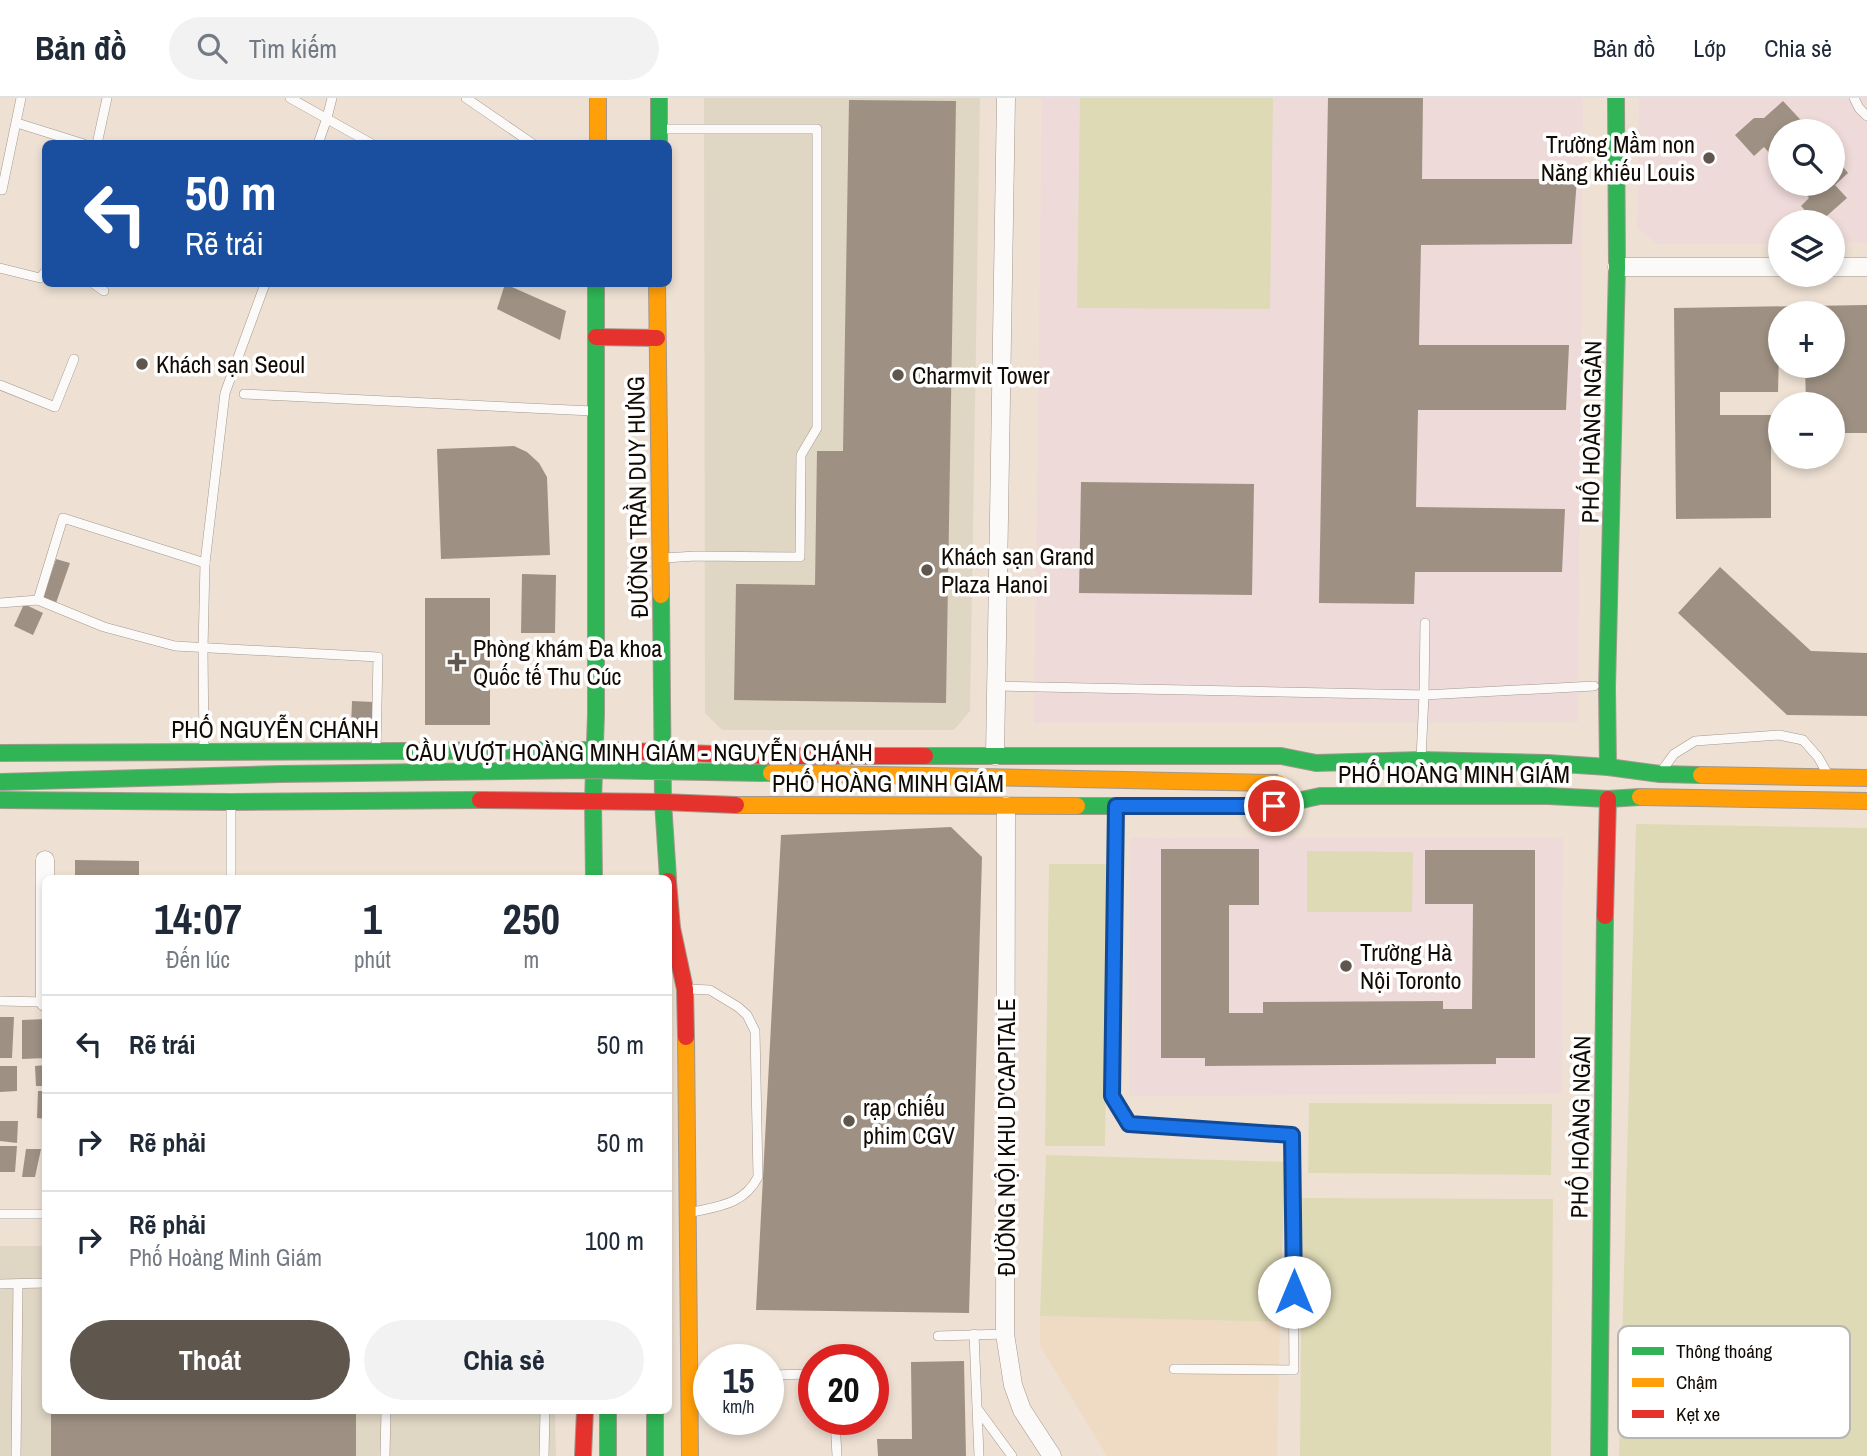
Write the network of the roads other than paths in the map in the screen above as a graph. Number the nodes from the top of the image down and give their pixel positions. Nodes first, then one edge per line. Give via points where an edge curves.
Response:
1 (21, 98) edge
2 (107, 98) edge
3 (290, 98) edge
4 (332, 98) edge
5 (466, 98) edge
6 (598, 98) edge
7 (659, 98) edge
8 (1006, 98) edge
9 (1616, 98) edge
10 (1854, 98) edge
11 (1867, 117) edge
12 (327, 118) junction
13 (17, 123) junction
14 (659, 136) edge
15 (71, 140) edge
16 (98, 140) edge
17 (319, 140) edge
18 (365, 140) edge
19 (527, 140) edge
20 (597, 140) edge
21 (2, 191) dead end
22 (1618, 267) junction
23 (1768, 267) edge
24 (1845, 267) edge
25 (1867, 267) edge
26 (0, 268) edge
27 (42, 276) edge
28 (98, 287) edge
29 (264, 287) edge
30 (596, 287) edge
31 (657, 287) edge
32 (104, 291) dead end
33 (596, 337) junction
34 (657, 338) junction
35 (74, 359) dead end
36 (0, 385) edge
37 (244, 394) dead end
38 (597, 411) junction
39 (660, 558) junction
40 (205, 563) junction
41 (38, 600) junction
42 (0, 603) edge
43 (1425, 623) dead end
44 (202, 649) junction
45 (997, 686) junction
46 (1594, 686) dead end
47 (1424, 695) junction
48 (593, 750) junction
49 (204, 751) junction
50 (376, 751) junction
51 (479, 751) junction
52 (664, 752) junction
53 (0, 753) edge
54 (768, 756) junction
55 (995, 756) junction
56 (1421, 760) junction
57 (1316, 763) junction
58 (1608, 767) junction
59 (1660, 774) junction
60 (1830, 777) junction
61 (1287, 778) junction
62 (1867, 778) edge
63 (0, 782) edge
64 (1320, 796) junction
65 (1608, 799) junction
66 (0, 800) edge
67 (464, 800) junction
68 (1867, 801) edge
69 (231, 802) junction
70 (593, 802) junction
71 (663, 802) junction
72 (760, 806) junction
73 (1006, 806) junction
74 (1116, 806) junction
75 (45, 860) dead end
76 (45, 875) edge
77 (231, 875) edge
78 (594, 875) edge
79 (668, 875) edge
80 (672, 932) edge
81 (685, 989) junction
82 (0, 1002) edge
83 (42, 1002) edge
84 (688, 1213) junction
85 (0, 1214) edge
86 (42, 1214) edge
87 (0, 1283) edge
88 (19, 1283) junction
89 (42, 1283) edge
90 (974, 1334) junction
91 (1005, 1334) junction
92 (938, 1336) dead end
93 (1174, 1369) dead end
94 (978, 1409) junction
95 (387, 1414) edge
96 (545, 1414) edge
97 (584, 1414) edge
98 (608, 1414) edge
99 (655, 1414) edge
100 (836, 1435) edge
101 (16, 1456) edge
102 (385, 1456) edge
103 (544, 1456) edge
104 (583, 1456) edge
105 (608, 1456) edge
106 (655, 1456) edge
107 (690, 1456) edge
108 (837, 1456) edge
109 (979, 1456) edge
110 (1012, 1456) edge
111 (1052, 1456) edge
112 (1599, 1456) edge

1 - 13 lane
2 - 16 lane
3 - 12 lane
4 - 12 lane
5 - 19 lane
6 - 20 main road
7 - 14 main road
8 - 45 street
9 - 22 main road, PHỐ HOÀNG NGÂN
10 - 11 lane
12 - 17 lane
12 - 18 lane
13 - 15 lane
13 - 21 lane
14 - 39 lane via 817,129 817,428 801,455 800,557
22 - 23 street
22 - 58 main road, PHỐ HOÀNG NGÂN
24 - 25 street
26 - 27 lane
28 - 32 lane
29 - 40 lane via 225,393
30 - 33 main road, ĐƯỜNG TRẦN DUY HƯNG
31 - 34 main road, ĐƯỜNG TRẦN DUY HƯNG
33 - 34 main road
33 - 38 main road, ĐƯỜNG TRẦN DUY HƯNG
34 - 39 main road, ĐƯỜNG TRẦN DUY HƯNG
35 - 36 lane via 55,407
37 - 38 lane
38 - 48 main road, ĐƯỜNG TRẦN DUY HƯNG
39 - 52 main road, ĐƯỜNG TRẦN DUY HƯNG
40 - 41 lane via 63,518
40 - 44 lane
41 - 42 lane
41 - 44 lane via 104,627
43 - 47 lane
44 - 49 lane
44 - 50 lane via 378,657
45 - 47 lane
45 - 55 street
46 - 47 lane
47 - 56 lane
48 - 51 main road, PHỐ NGUYỄN CHÁNH
48 - 52 main road, PHỐ HOÀNG MINH GIÁM
48 - 70 main road, ĐƯỜNG TRẦN DUY HƯNG
49 - 50 main road, PHỐ NGUYỄN CHÁNH
49 - 53 main road, PHỐ NGUYỄN CHÁNH
50 - 51 main road, PHỐ NGUYỄN CHÁNH
51 - 67 main road via 492,758 497,775 493,783
52 - 54 main road, PHỐ HOÀNG MINH GIÁM
52 - 71 main road, ĐƯỜNG TRẦN DUY HƯNG
54 - 55 main road, PHỐ HOÀNG MINH GIÁM
54 - 72 main road via 748,764 737,775 737,789 744,799
55 - 57 main road, PHỐ HOÀNG MINH GIÁM via 1281,756
56 - 57 main road, PHỐ HOÀNG MINH GIÁM
56 - 58 main road, PHỐ HOÀNG MINH GIÁM
57 - 61 main road, CẦU VƯỢT HOÀNG MINH GIÁM - NGUYỄN CHÁNH
58 - 59 main road, PHỐ HOÀNG MINH GIÁM
59 - 60 main road, PHỐ HOÀNG MINH GIÁM
59 - 60 lane via 1674,754 1695,741 1779,734 1803,740
60 - 62 main road, PHỐ HOÀNG MINH GIÁM
61 - 63 main road, CẦU VƯỢT HOÀNG MINH GIÁM - NGUYỄN CHÁNH, bridge via 590,769
61 - 64 main road, CẦU VƯỢT HOÀNG MINH GIÁM - NGUYỄN CHÁNH
64 - 65 main road, PHỐ HOÀNG MINH GIÁM
64 - 74 main road, PHỐ HOÀNG MINH GIÁM via 1274,806
65 - 68 main road, PHỐ HOÀNG MINH GIÁM
65 - 112 main road, PHỐ HOÀNG NGÂN
66 - 69 main road
67 - 69 main road
67 - 70 main road
69 - 77 lane
70 - 71 main road, PHỐ HOÀNG MINH GIÁM
70 - 78 main road, ĐƯỜNG TRẦN DUY HƯNG
71 - 72 main road, PHỐ HOÀNG MINH GIÁM
71 - 79 main road, ĐƯỜNG TRẦN DUY HƯNG
72 - 73 main road, PHỐ HOÀNG MINH GIÁM
73 - 74 main road, PHỐ HOÀNG MINH GIÁM
73 - 91 street, ĐƯỜNG NỘI KHU D'CAPITALE
74 - 93 lane via 1112,1096 1129,1124 1292,1135 1294,1370
75 - 76 street
80 - 81 main road, ĐƯỜNG TRẦN DUY HƯNG
81 - 84 main road, ĐƯỜNG TRẦN DUY HƯNG
81 - 84 lane via 710,990 747,1015 755,1031 758,1177 751,1190 735,1200
82 - 83 lane
84 - 107 main road, ĐƯỜNG TRẦN DUY HƯNG via 694,1378
85 - 86 lane
87 - 88 lane
88 - 89 lane
88 - 101 lane
90 - 91 lane
90 - 92 lane
90 - 94 lane
91 - 111 street, ĐƯỜNG NỘI KHU D'CAPITALE via 1022,1410
94 - 109 lane
94 - 110 lane
95 - 102 lane
96 - 103 lane
97 - 104 main road
98 - 105 main road
99 - 106 main road
100 - 108 lane

